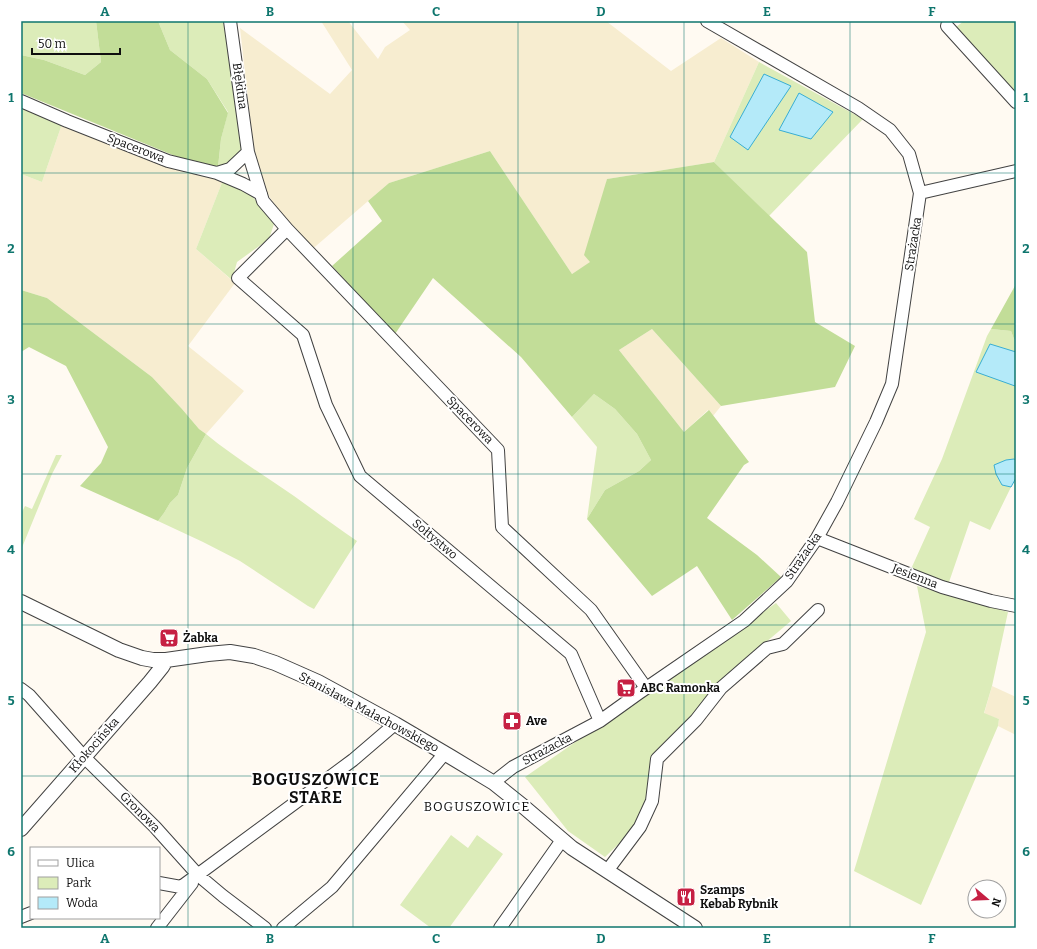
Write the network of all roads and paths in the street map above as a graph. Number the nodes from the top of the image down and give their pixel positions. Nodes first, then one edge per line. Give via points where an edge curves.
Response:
1 (230, 21) edge
2 (707, 21) edge
3 (947, 26) dead end
4 (21, 101) edge
5 (1016, 102) edge
6 (248, 152) junction
7 (1016, 171) edge
8 (217, 173) junction
9 (920, 193) junction
10 (261, 194) junction
11 (287, 229) junction
12 (817, 538) junction
13 (21, 602) edge
14 (1016, 606) edge
15 (818, 610) dead end
16 (166, 660) junction
17 (646, 688) junction
18 (21, 689) edge
19 (600, 721) junction
20 (395, 724) junction
21 (444, 753) junction
22 (84, 757) junction
23 (494, 783) junction
24 (21, 829) edge
25 (562, 840) junction
26 (607, 871) junction
27 (198, 875) junction
28 (160, 883) edge
29 (157, 928) edge
30 (265, 928) edge
31 (283, 928) edge
32 (500, 928) edge
33 (693, 928) edge

1 - 6 street, Błękitna
2 - 9 street, Strażacka via 858,108 890,130 909,154
3 - 5 street
4 - 8 street, Spacerowa via 67,122 168,160
6 - 8 street via 230,169
6 - 10 street, Błękitna
7 - 9 street
8 - 10 street, Spacerowa
9 - 12 street, Strażacka via 892,384 876,422
10 - 11 street, Spacerowa via 263,201
11 - 17 street, Spacerowa via 498,450 502,527 591,610
11 - 19 street, Sołtystwo via 238,278 303,335 326,405 360,476 571,654
12 - 14 street, Jesienna via 942,587
12 - 17 street, Strażacka via 787,581 744,621
13 - 16 street, Stanisława Małachowskiego via 129,654
15 - 26 street via 783,644 767,648 721,688 696,720 657,759 652,801 640,827
16 - 20 street, Stanisława Małachowskiego via 230,652 254,656 318,682
16 - 22 street, Kłokocińska
17 - 19 street, Strażacka
18 - 22 street, Gronowa
19 - 23 street, Strażacka via 513,767
20 - 21 street, Stanisława Małachowskiego
20 - 27 street via 353,760
21 - 23 street, Stanisława Małachowskiego
21 - 31 street, Stanisława Małachowskiego via 332,887
22 - 24 street, Kłokocińska
22 - 27 street, Gronowa via 155,827
23 - 25 street, Stanisława Małachowskiego
25 - 26 street, Stanisława Małachowskiego
25 - 32 street
26 - 33 street, Stanisława Małachowskiego
27 - 28 street via 181,887
27 - 29 street
27 - 30 street, Gronowa

